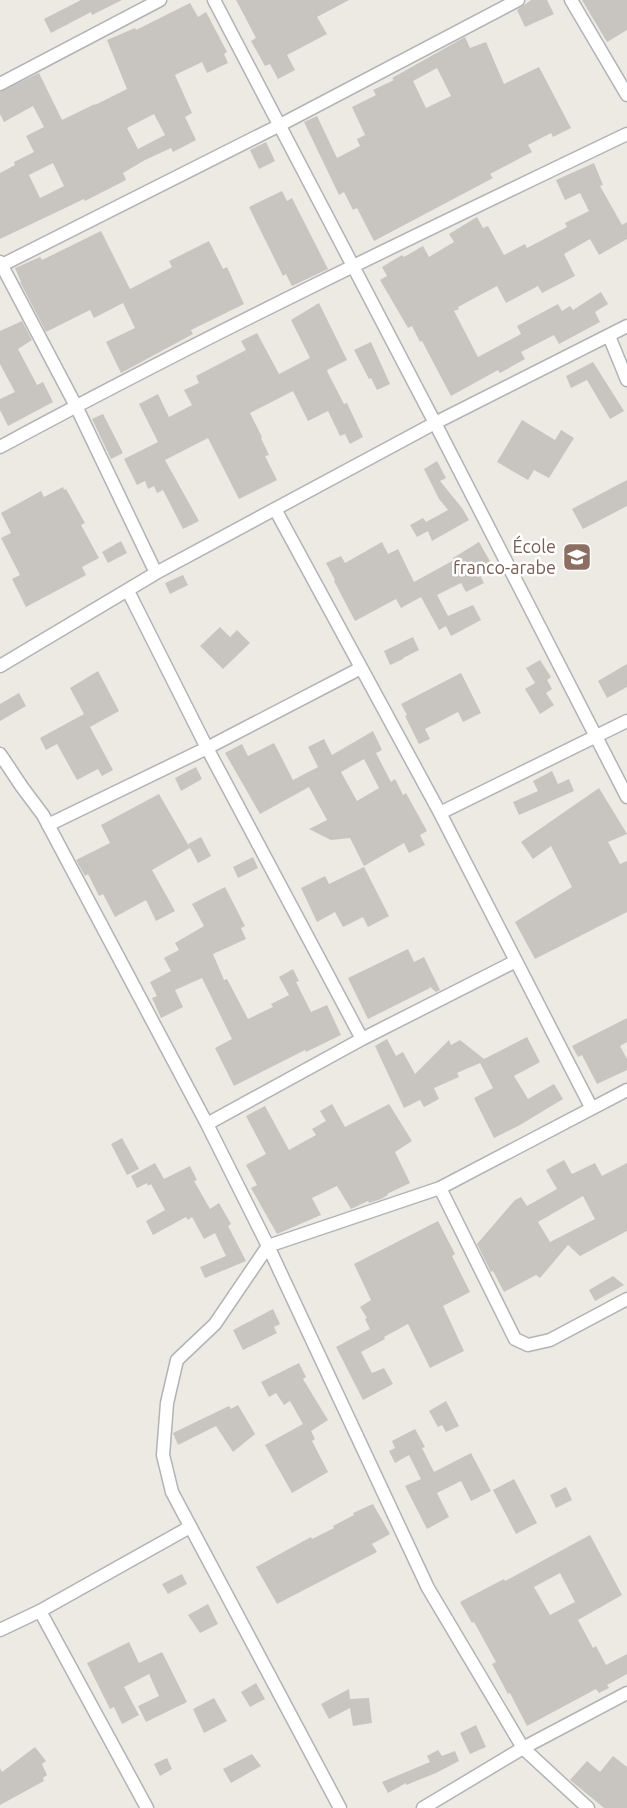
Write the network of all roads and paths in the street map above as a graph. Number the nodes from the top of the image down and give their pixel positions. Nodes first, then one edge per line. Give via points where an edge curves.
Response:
1 (160, 0) edge
2 (214, 0) edge
3 (518, 0) edge
4 (572, 0) edge
5 (0, 84) edge
6 (627, 95) edge
7 (280, 125) junction
8 (627, 134) edge
9 (0, 264) edge
10 (351, 267) junction
11 (627, 326) edge
12 (609, 336) junction
13 (627, 380) edge
14 (76, 406) junction
15 (435, 423) junction
16 (0, 447) edge
17 (275, 509) junction
18 (156, 573) junction
19 (128, 591) junction
20 (0, 666) edge
21 (361, 668) junction
22 (627, 721) edge
23 (597, 737) junction
24 (207, 748) junction
25 (0, 754) edge
26 (627, 796) edge
27 (440, 813) junction
28 (48, 825) junction
29 (516, 961) junction
30 (362, 1039) junction
31 (627, 1090) edge
32 (591, 1107) junction
33 (207, 1124) junction
34 (440, 1188) junction
35 (268, 1246) junction
36 (627, 1299) edge
37 (190, 1527) junction
38 (40, 1611) junction
39 (0, 1630) edge
40 (627, 1693) edge
41 (523, 1748) junction
42 (147, 1808) edge
43 (340, 1808) edge
44 (423, 1808) edge
45 (588, 1808) edge

1 - 5 street
2 - 7 street
3 - 7 street
4 - 6 street
7 - 9 street
7 - 10 street
8 - 10 street
9 - 14 street
10 - 14 street
10 - 15 street
11 - 12 street
12 - 13 street
12 - 15 street
14 - 16 street
14 - 18 street
15 - 17 street
15 - 23 street
17 - 18 street
17 - 21 street
18 - 19 street
19 - 20 street
19 - 24 street
21 - 24 street
21 - 27 street
22 - 23 street
23 - 26 street
23 - 27 street
24 - 28 street
24 - 30 street
25 - 28 street
27 - 29 street
28 - 33 street
29 - 30 street
29 - 32 street
30 - 33 street
31 - 32 street
32 - 34 street
33 - 35 street
34 - 35 street
34 - 36 street via 515,1339 528,1345 550,1340
35 - 37 street via 215,1324 177,1360 167,1403 163,1455 172,1492
35 - 41 street via 428,1588
37 - 38 street
37 - 43 street
38 - 39 street
38 - 42 street
40 - 41 street
41 - 44 street
41 - 45 street

